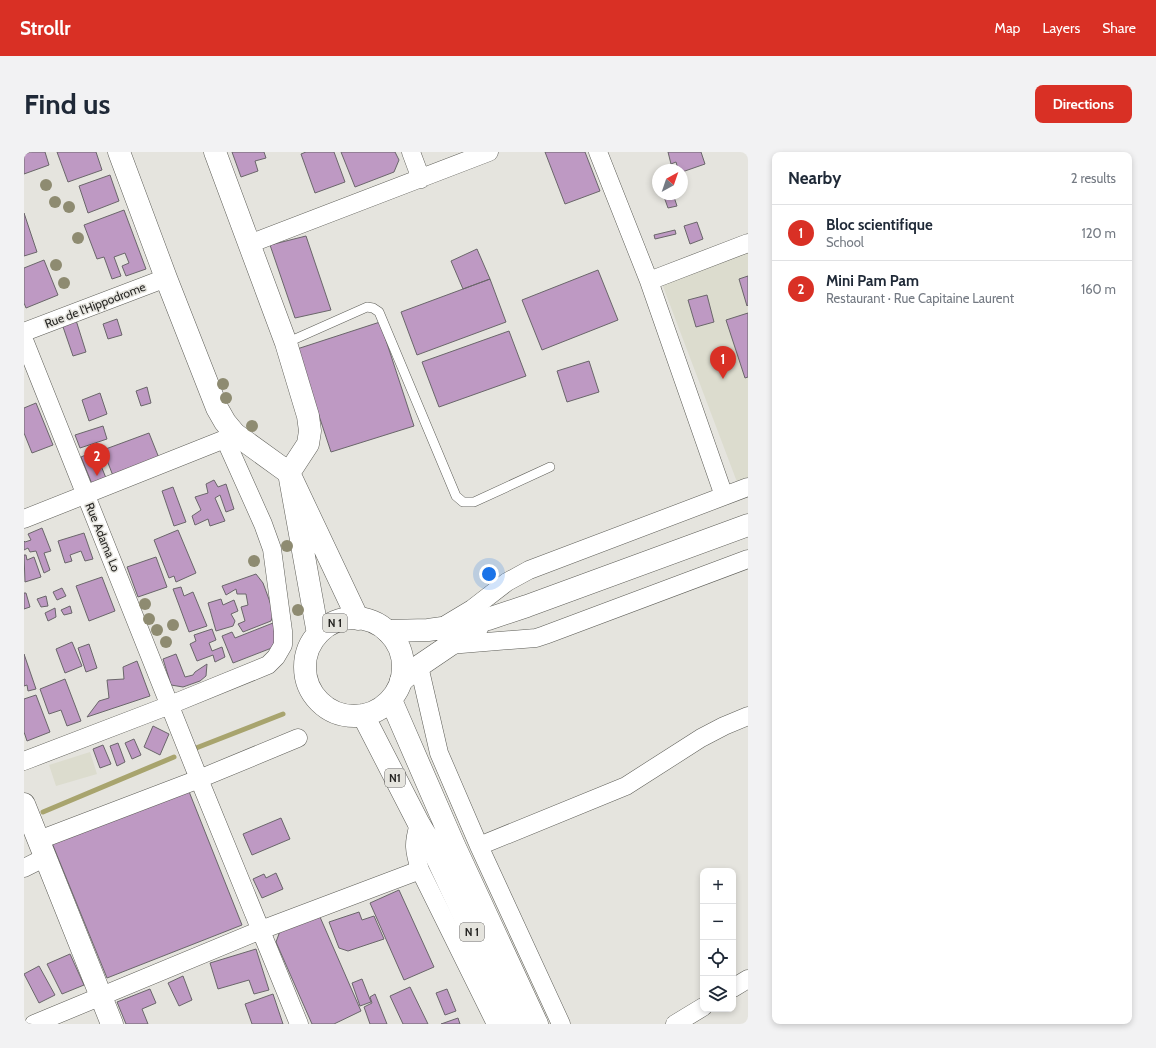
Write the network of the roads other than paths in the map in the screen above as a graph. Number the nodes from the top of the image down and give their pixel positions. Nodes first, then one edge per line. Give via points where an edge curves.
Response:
1 (120, 152) edge
2 (215, 152) edge
3 (411, 152) edge
4 (489, 152) edge
5 (598, 152) edge
6 (421, 178) junction
7 (748, 243) edge
8 (249, 244) junction
9 (166, 278) junction
10 (649, 281) junction
11 (24, 332) edge
12 (24, 340) edge
13 (286, 343) junction
14 (230, 437) junction
15 (550, 467) dead end
16 (289, 473) junction
17 (748, 487) edge
18 (86, 495) junction
19 (724, 496) junction
20 (24, 519) edge
21 (748, 525) edge
22 (746, 565) edge
23 (358, 619) junction
24 (387, 631) junction
25 (318, 634) junction
26 (444, 637) junction
27 (419, 666) junction
28 (401, 681) junction
29 (391, 700) junction
30 (170, 705) junction
31 (363, 715) junction
32 (748, 716) edge
33 (298, 738) dead end
34 (24, 761) edge
35 (199, 779) junction
36 (24, 804) edge
37 (424, 831) junction
38 (479, 846) junction
39 (42, 849) junction
40 (24, 868) edge
41 (420, 870) junction
42 (261, 930) junction
43 (748, 979) edge
44 (736, 986) edge
45 (101, 996) junction
46 (700, 1009) edge
47 (34, 1024) edge
48 (112, 1024) edge
49 (299, 1024) edge
50 (496, 1024) edge
51 (515, 1024) edge
52 (537, 1024) edge
53 (561, 1024) edge
54 (674, 1024) edge

1 - 9 main road
2 - 8 main road
3 - 6 street
4 - 6 street
5 - 10 street
6 - 8 street
7 - 10 street
8 - 13 main road
9 - 11 street, Rue de l'Hippodrome
9 - 14 main road
10 - 19 street
12 - 18 street, Rue Adama Lo
13 - 15 lane via 367,307 379,312 456,496 463,502 474,502
13 - 16 main road via 308,416 310,431 308,444
14 - 16 main road
14 - 18 street
14 - 30 street via 272,549 283,630 282,645 268,665
16 - 23 main road, N 1
16 - 25 main road, N 1
17 - 19 street
18 - 20 street
18 - 30 street, Rue Adama Lo
19 - 26 street via 529,570 507,582 467,612
21 - 26 main road
22 - 26 street via 545,635 531,638
23 - 24 main road, N 1 via 373,623
23 - 25 main road, N 1 via 336,622
24 - 26 main road
24 - 28 main road, N 1 via 394,639 402,659
25 - 31 main road, N 1 via 307,653 305,664 309,686 322,704 331,710 352,716
26 - 27 main road
27 - 28 main road
27 - 38 street via 439,753
28 - 29 main road, N 1
29 - 31 main road, N 1 via 374,712
29 - 52 main road, N 1 via 454,845
30 - 34 street
30 - 35 street, Rue Adama Lo
31 - 37 main road, N1
32 - 38 street via 701,738 626,786
33 - 35 street
35 - 39 street
35 - 42 street, Rue Adama Lo
36 - 39 main road
37 - 41 street via 414,838 414,850
37 - 51 main road, N 1
38 - 53 street
39 - 40 street
39 - 45 main road
41 - 42 street
41 - 50 street
42 - 45 street
42 - 49 street, Rue Adama Lo
43 - 44 street
45 - 47 street
45 - 48 main road
46 - 54 street

